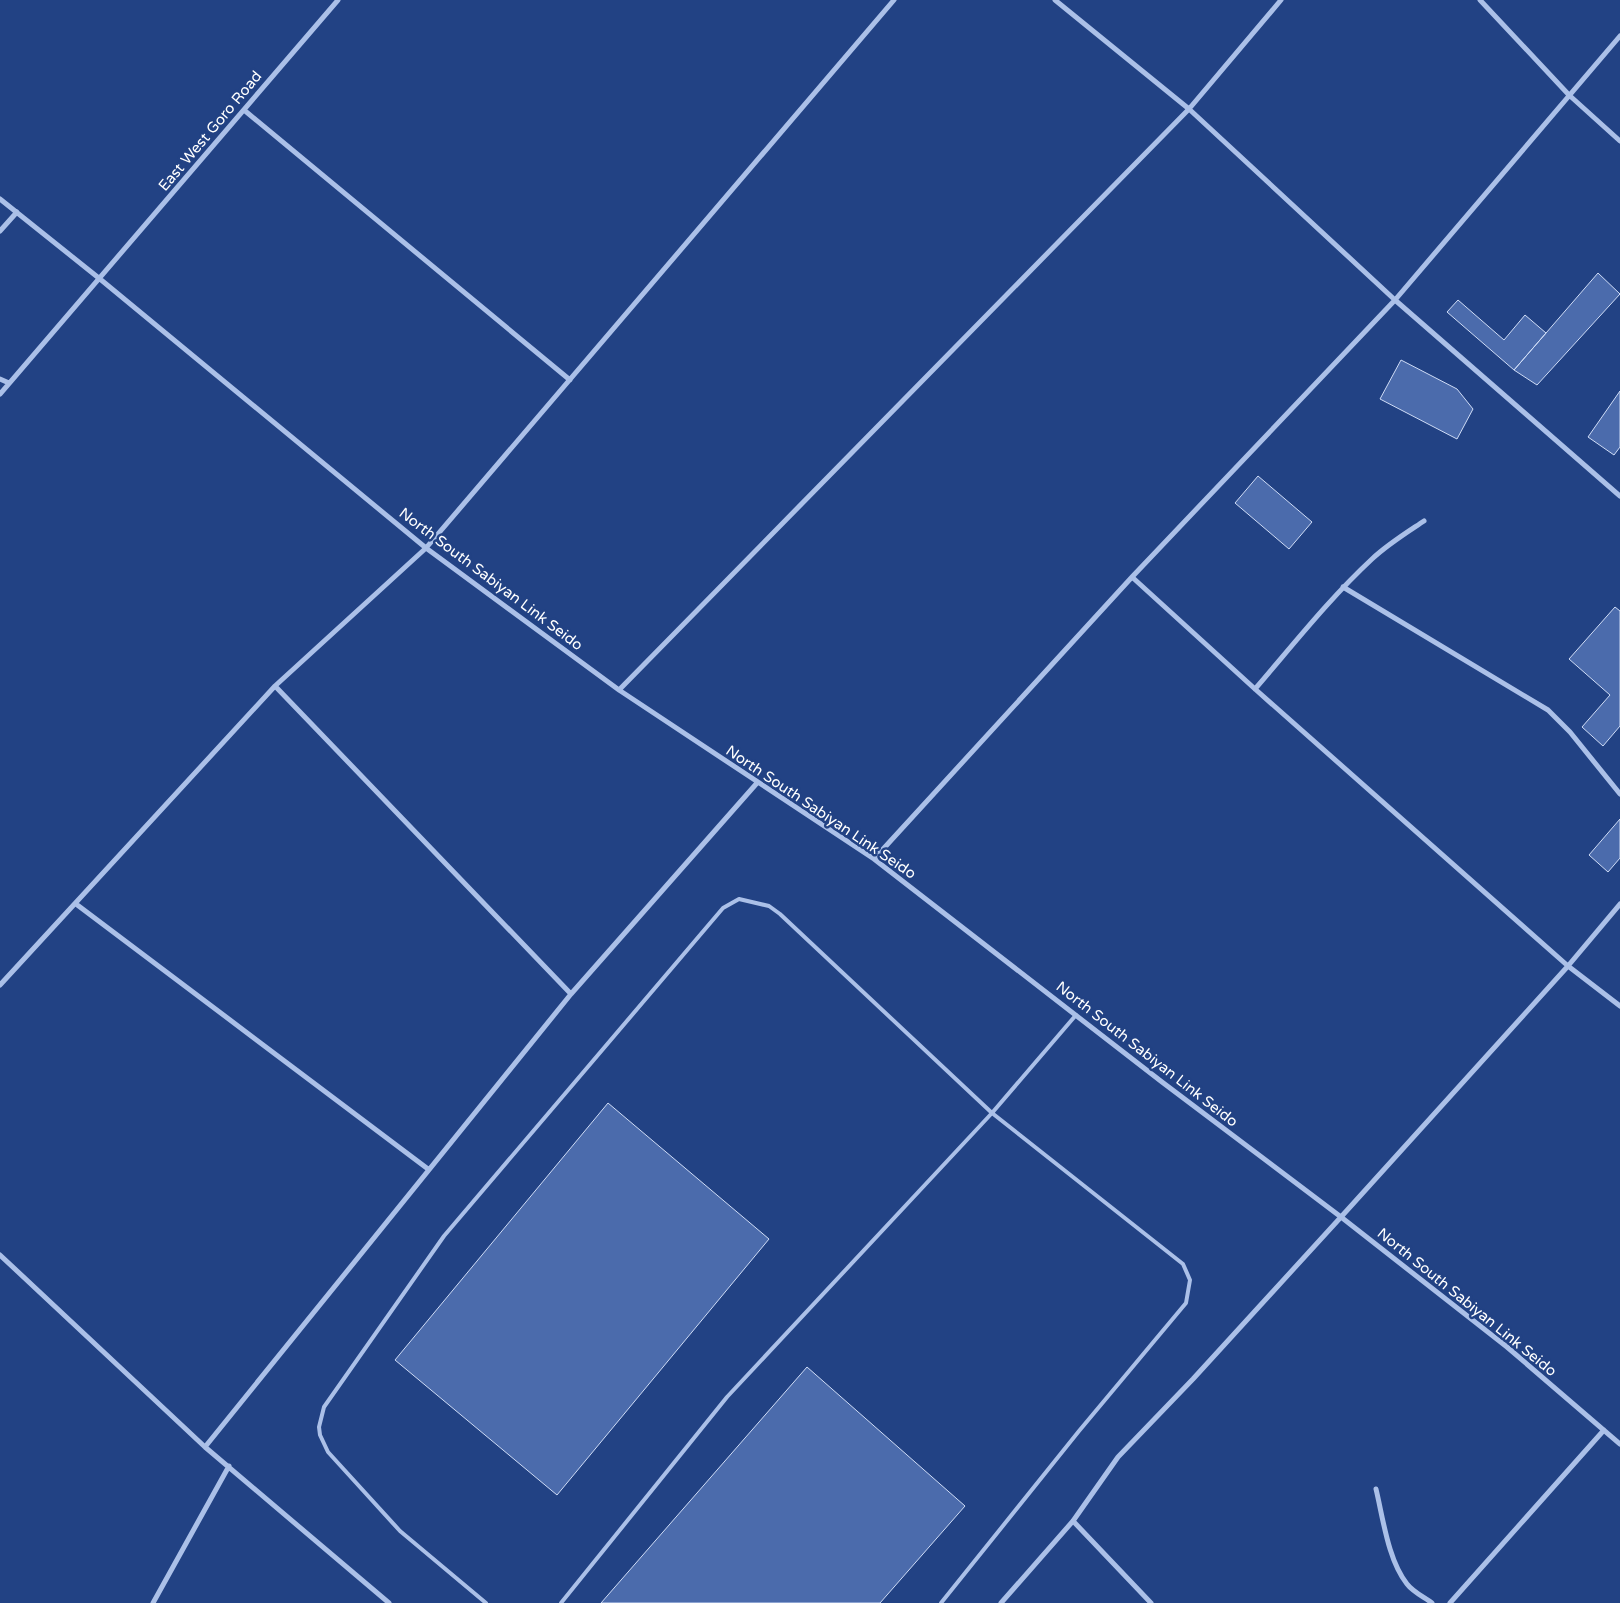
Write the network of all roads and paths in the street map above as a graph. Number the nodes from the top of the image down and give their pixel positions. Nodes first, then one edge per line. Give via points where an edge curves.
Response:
1 (338, 0) edge
2 (894, 0) edge
3 (1055, 0) edge
4 (1281, 0) edge
5 (1480, 0) edge
6 (1620, 36) edge
7 (1570, 95) junction
8 (244, 110) junction
9 (1189, 110) junction
10 (1620, 142) edge
11 (0, 199) edge
12 (17, 212) junction
13 (0, 231) edge
14 (100, 278) junction
15 (1395, 300) junction
16 (0, 379) edge
17 (570, 380) junction
18 (10, 383) junction
19 (0, 394) edge
20 (1620, 496) edge
21 (1424, 520) dead end
22 (426, 548) junction
23 (1132, 577) junction
24 (1343, 588) junction
25 (275, 686) junction
26 (1255, 689) junction
27 (619, 690) junction
28 (757, 783) junction
29 (1620, 794) edge
30 (874, 860) junction
31 (76, 904) junction
32 (1620, 904) edge
33 (1568, 966) junction
34 (0, 985) edge
35 (571, 994) junction
36 (1620, 1006) edge
37 (1076, 1014) junction
38 (992, 1113) junction
39 (428, 1169) junction
40 (1341, 1217) junction
41 (0, 1255) edge
42 (1604, 1430) junction
43 (1620, 1444) edge
44 (205, 1447) junction
45 (229, 1466) junction
46 (1376, 1489) dead end
47 (1072, 1521) junction
48 (153, 1603) edge
49 (389, 1603) edge
50 (486, 1603) edge
51 (561, 1603) edge
52 (941, 1603) edge
53 (1002, 1603) edge
54 (1151, 1603) edge
55 (1432, 1603) edge
56 (1450, 1603) edge

1 - 8 street, East West Goro Road
2 - 17 street
3 - 9 street
4 - 9 street
5 - 7 street
6 - 7 street
7 - 10 street
7 - 15 street
8 - 14 street, East West Goro Road
8 - 17 street
9 - 15 street
9 - 27 street
11 - 12 street, North South Sabiyan Link Seido
12 - 13 street
12 - 14 street, North South Sabiyan Link Seido
14 - 18 street, East West Goro Road
14 - 22 street, North South Sabiyan Link Seido
15 - 20 street
15 - 23 street
16 - 18 street
17 - 22 street
18 - 19 street, East West Goro Road
21 - 24 street via 1388,545
22 - 25 street
22 - 27 street, North South Sabiyan Link Seido
23 - 26 street
23 - 30 street
24 - 26 street
24 - 29 street via 1548,710
25 - 31 street
25 - 35 street
26 - 33 street
27 - 28 street, North South Sabiyan Link Seido
28 - 30 street, North South Sabiyan Link Seido
28 - 35 street
30 - 37 street, North South Sabiyan Link Seido
31 - 34 street
31 - 39 street
32 - 33 street
33 - 36 street
33 - 40 street
35 - 39 street
37 - 38 lane
37 - 40 street, North South Sabiyan Link Seido
38 - 50 lane via 780,914 769,906 739,899 723,908 444,1236 324,1407 319,1427 328,1452 400,1531
38 - 51 lane via 727,1396
38 - 52 lane via 1183,1264 1190,1280 1186,1303
39 - 44 street
40 - 42 street, North South Sabiyan Link Seido via 1507,1347
40 - 47 street via 1118,1457
41 - 44 street
42 - 43 street, North South Sabiyan Link Seido
42 - 56 street
44 - 45 street
45 - 48 street
45 - 49 street
46 - 55 street via 1399,1570 1408,1585
47 - 53 street
47 - 54 street

